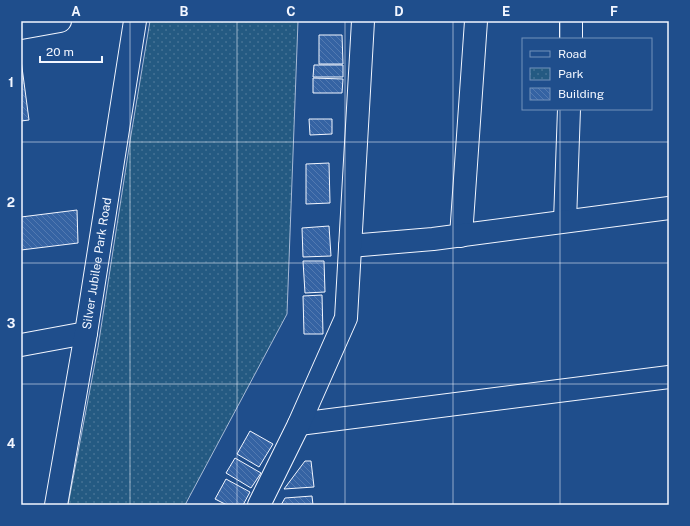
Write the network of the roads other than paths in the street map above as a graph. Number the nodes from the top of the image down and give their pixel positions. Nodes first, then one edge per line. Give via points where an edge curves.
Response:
1 (60, 21) edge
2 (135, 21) edge
3 (363, 21) edge
4 (476, 21) edge
5 (571, 21) edge
6 (21, 28) edge
7 (571, 38) edge
8 (568, 110) edge
9 (669, 208) edge
10 (565, 221) junction
11 (461, 236) junction
12 (350, 246) junction
13 (86, 333) junction
14 (21, 345) edge
15 (669, 377) edge
16 (299, 424) junction
17 (56, 505) edge
18 (259, 505) edge

1 - 6 street
2 - 13 street, Silver Jubilee Park Road
3 - 12 street
4 - 11 street
5 - 7 street
8 - 10 street
9 - 10 street
10 - 11 street
11 - 12 street
12 - 16 street via 346,318
13 - 14 street
13 - 17 street, Silver Jubilee Park Road
15 - 16 street
16 - 18 street

